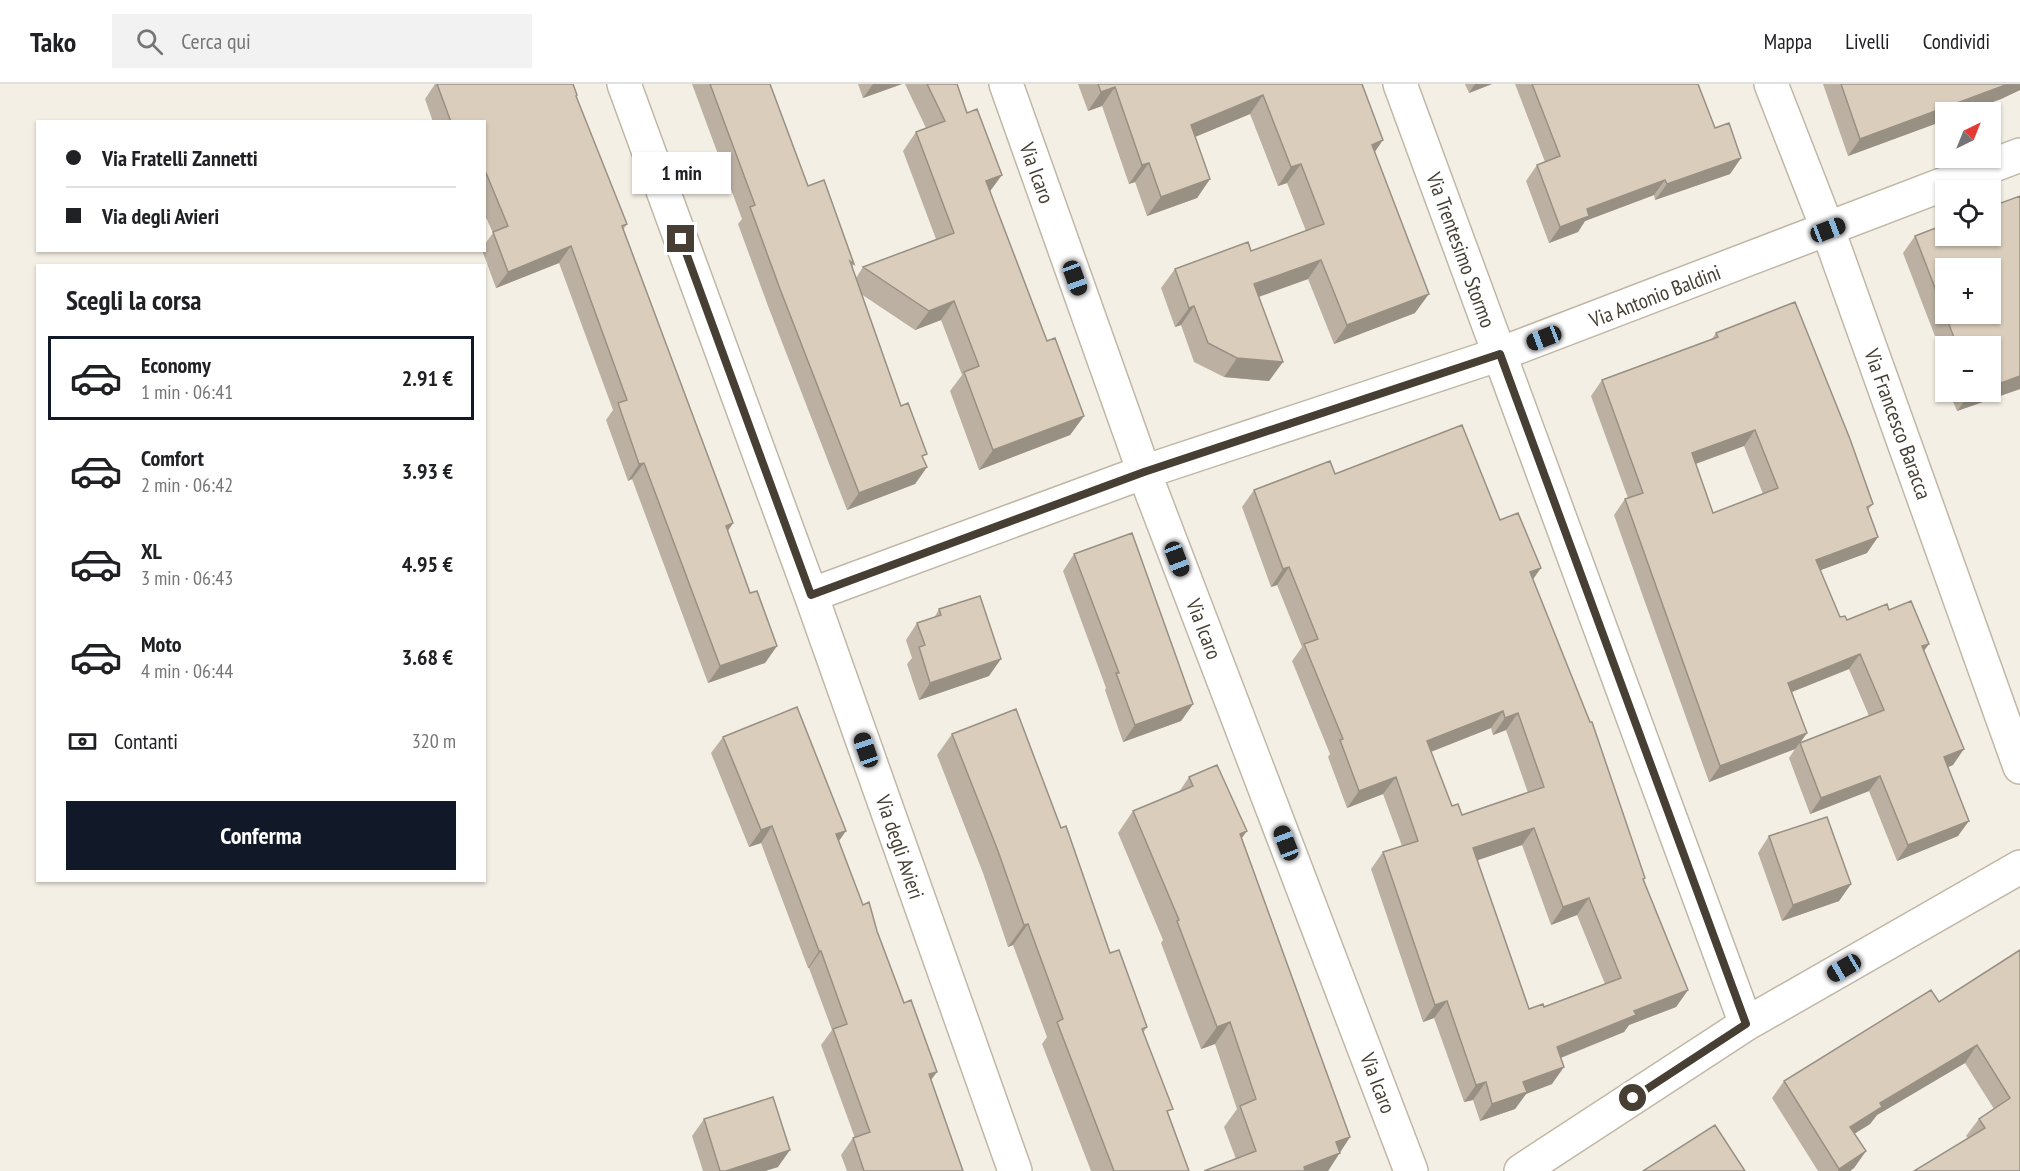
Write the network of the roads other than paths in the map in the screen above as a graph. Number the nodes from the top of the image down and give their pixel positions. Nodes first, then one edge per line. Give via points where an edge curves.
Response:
1 (624, 84) edge
2 (1006, 84) edge
3 (1400, 84) edge
4 (1771, 84) edge
5 (2020, 155) edge
6 (1828, 230) junction
7 (1500, 354) junction
8 (1144, 472) junction
9 (811, 595) junction
10 (2010, 707) edge
11 (2020, 766) edge
12 (2020, 867) edge
13 (1746, 1024) junction
14 (1015, 1171) edge
15 (1411, 1171) edge
16 (1521, 1171) edge

1 - 9 street, Via degli Avieri
2 - 8 street, Via Icaro
3 - 7 street, Via Trentesimo Stormo
4 - 6 street, Via Francesco Baracca
5 - 6 street, Via Antonio Baldini
6 - 7 street, Via Antonio Baldini
6 - 10 street, Via Francesco Baracca
7 - 8 street, Via Antonio Baldini
7 - 13 street, Via Trentesimo Stormo
8 - 9 street, Via Antonio Baldini
8 - 15 street, Via Icaro
9 - 14 street, Via degli Avieri
10 - 11 street, Via Francesco Baracca
12 - 13 street
13 - 16 street

